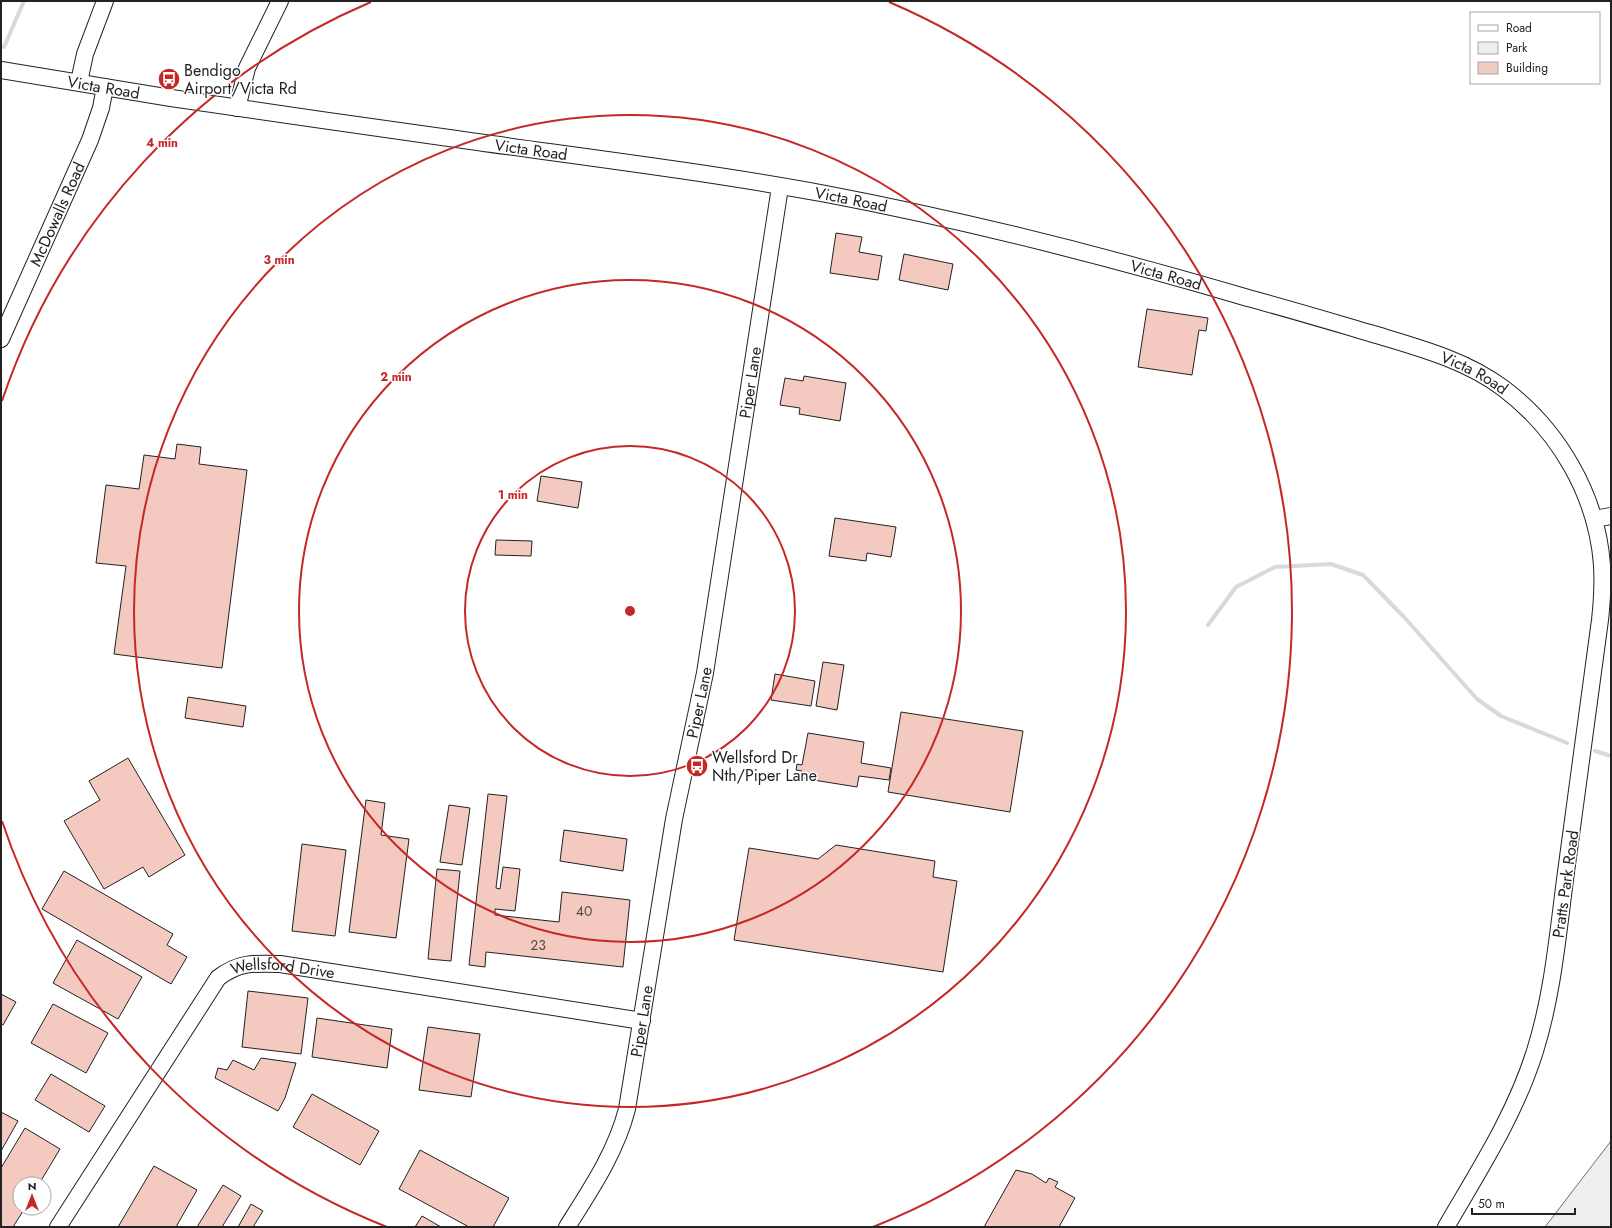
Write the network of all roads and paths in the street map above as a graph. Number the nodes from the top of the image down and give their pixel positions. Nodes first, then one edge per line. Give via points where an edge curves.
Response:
1 (105, 1) edge
2 (280, 1) edge
3 (1, 70) edge
4 (79, 82) junction
5 (105, 87) junction
6 (237, 108) junction
7 (780, 187) junction
8 (1, 339) edge
9 (1611, 516) edge
10 (1594, 519) junction
11 (642, 1021) junction
12 (58, 1227) edge
13 (567, 1227) edge
14 (1446, 1227) edge

1 - 4 street via 85,54
2 - 6 street via 247,68
3 - 4 street, Victa Road
4 - 5 street, Victa Road
5 - 6 street, Victa Road
5 - 8 street, McDowalls Road via 90,140
6 - 7 street, Victa Road
7 - 10 street, Victa Road via 880,205 1083,252 1297,312 1458,362 1502,387 1532,414 1570,464
7 - 11 street, Piper Lane via 705,673 674,819
9 - 10 street
10 - 14 street, Pratts Park Road via 1602,565 1600,620 1547,1002 1535,1050 1517,1098 1495,1143
11 - 12 street, Wellsford Drive via 280,964 242,964 228,970 209,990
11 - 13 street, Piper Lane via 623,1125 606,1163

